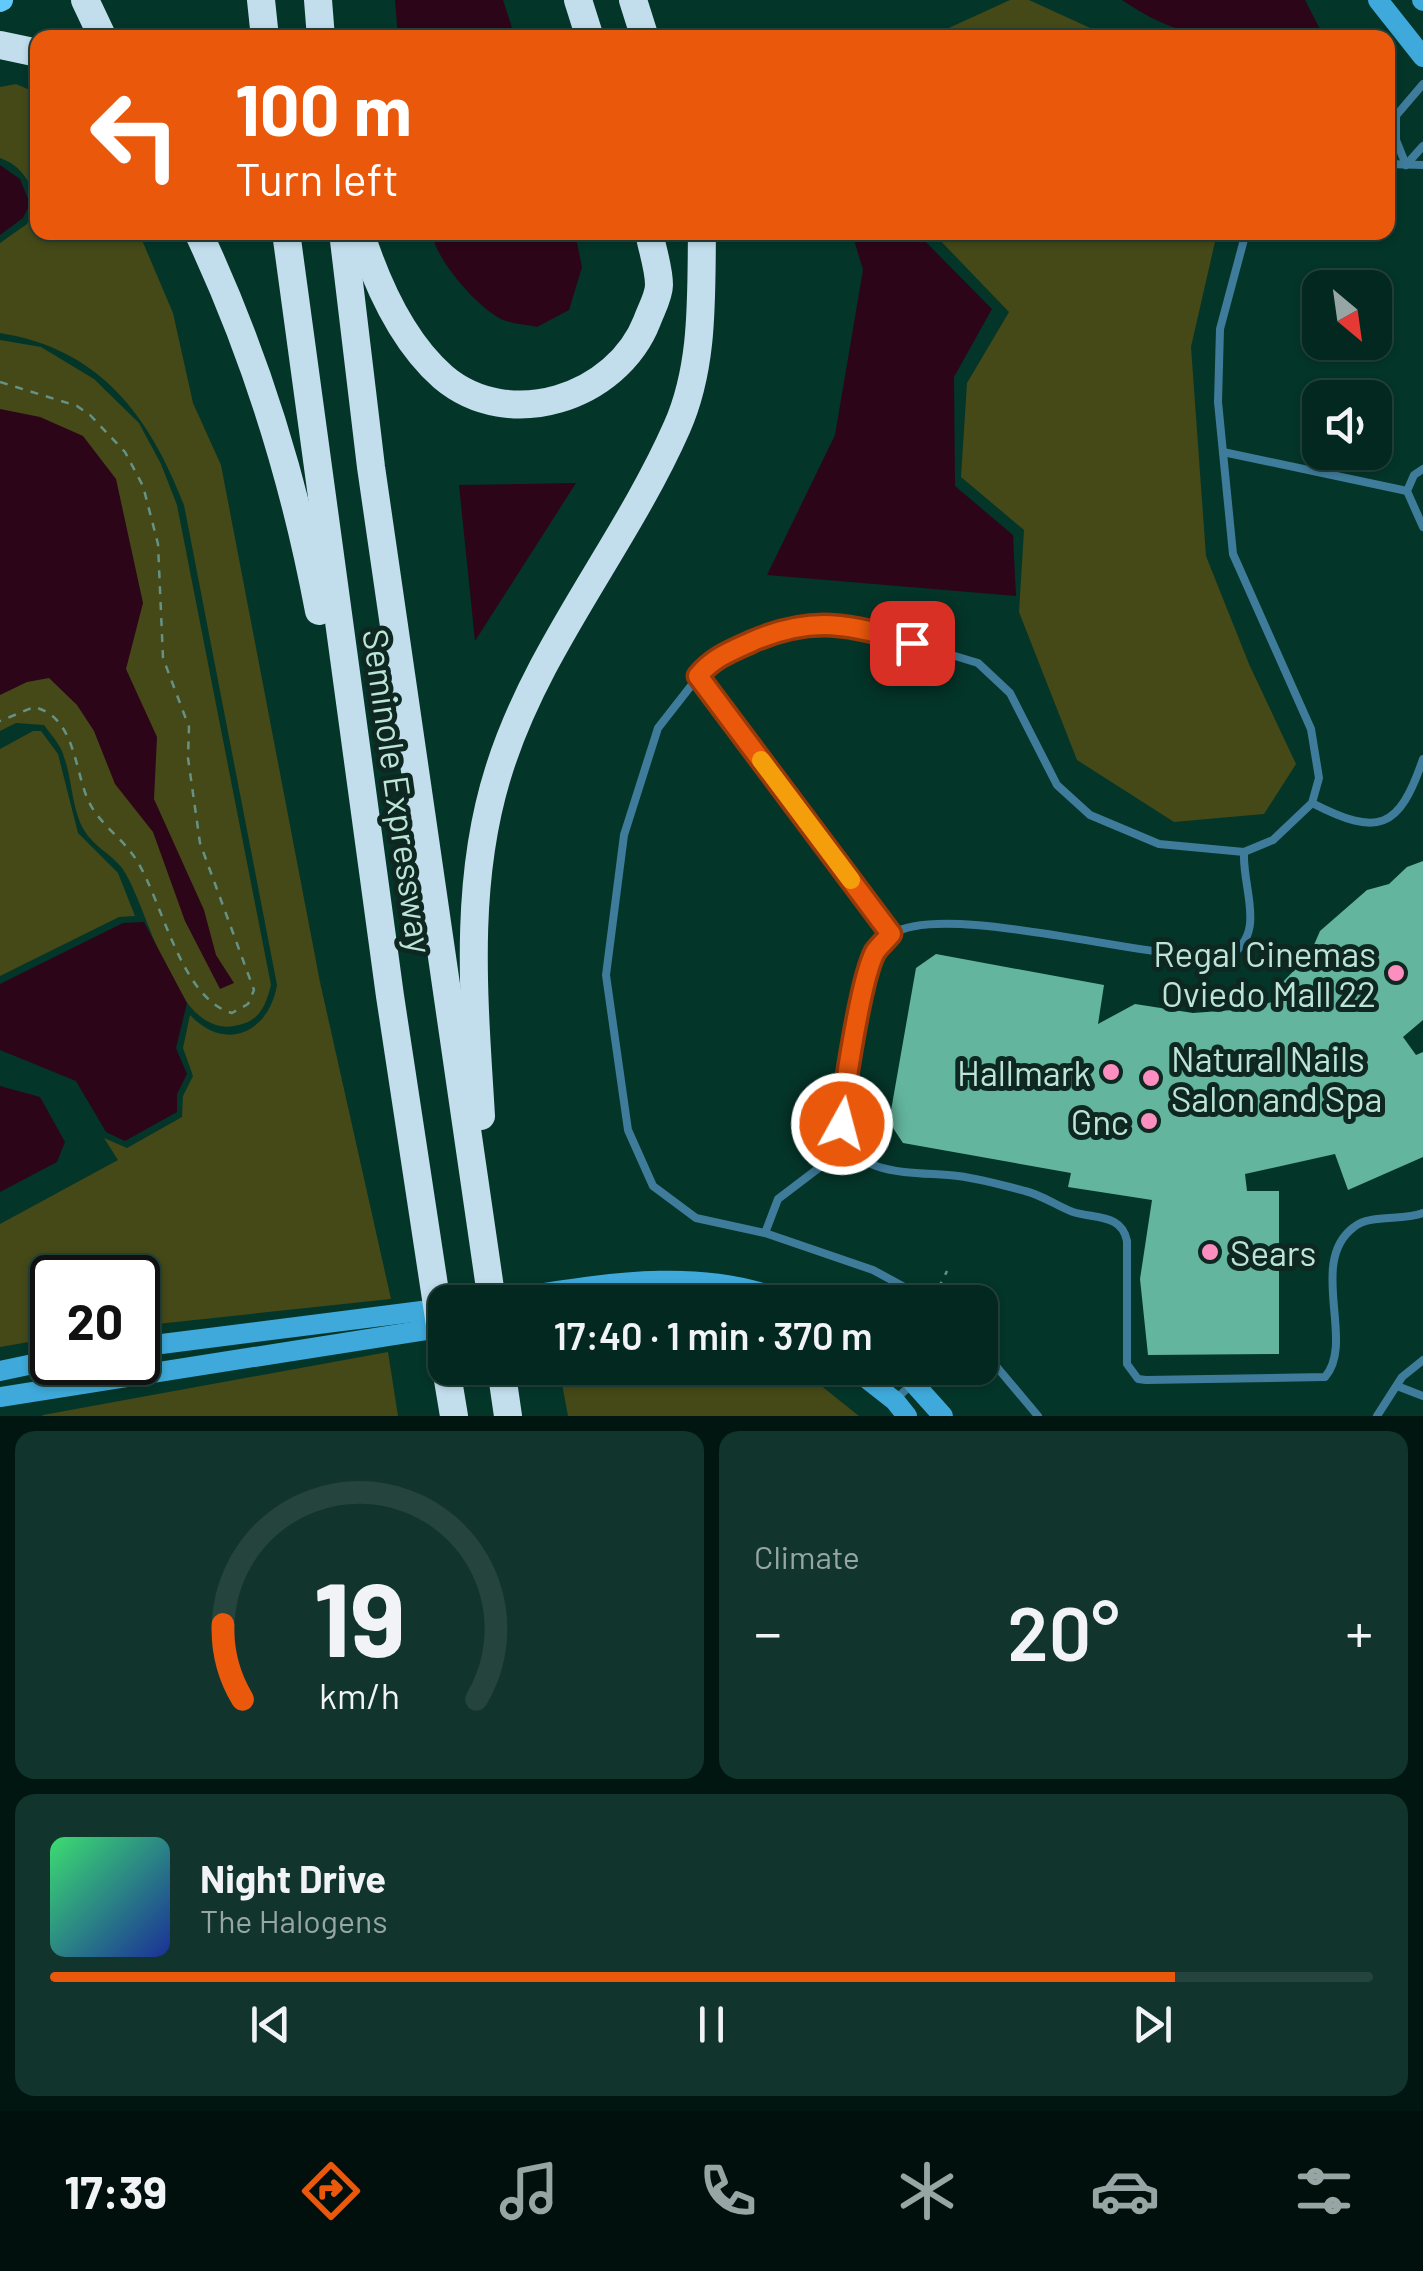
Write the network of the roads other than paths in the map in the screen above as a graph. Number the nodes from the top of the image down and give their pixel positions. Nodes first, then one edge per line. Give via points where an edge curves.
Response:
1 (85, 0) edge
2 (261, 0) edge
3 (318, 0) edge
4 (578, 0) edge
5 (632, 0) edge
6 (1378, 0) edge
7 (99, 30) edge
8 (264, 30) edge
9 (320, 30) edge
10 (587, 30) edge
11 (642, 30) edge
12 (0, 45) edge
13 (30, 52) edge
14 (1423, 57) edge
15 (1423, 84) edge
16 (1396, 118) joint
17 (1423, 146) edge
18 (1395, 164) edge
19 (1406, 165) junction
20 (1423, 165) edge
21 (201, 240) edge
22 (287, 240) edge
23 (343, 240) edge
24 (363, 240) edge
25 (651, 240) edge
26 (702, 240) edge
27 (1244, 240) edge
28 (1223, 452) junction
29 (1423, 470) edge
30 (1407, 491) junction
31 (1423, 527) edge
32 (698, 676) junction
33 (1423, 760) edge
34 (1312, 804) junction
35 (1244, 852) junction
36 (891, 934) junction
37 (390, 996) junction
38 (473, 1116) junction
39 (849, 1144) junction
40 (1423, 1213) edge
41 (765, 1233) junction
42 (434, 1285) edge
43 (490, 1285) edge
44 (626, 1285) edge
45 (722, 1285) edge
46 (901, 1285) edge
47 (428, 1314) edge
48 (390, 1326) junction
49 (428, 1327) edge
50 (160, 1345) edge
51 (1423, 1360) edge
52 (30, 1365) edge
53 (998, 1368) edge
54 (0, 1371) edge
55 (449, 1385) edge
56 (504, 1385) edge
57 (873, 1385) edge
58 (920, 1385) edge
59 (1397, 1386) junction
60 (1423, 1396) edge
61 (0, 1397) edge
62 (901, 1408) edge
63 (1382, 1415) edge
64 (454, 1416) edge
65 (508, 1416) edge
66 (943, 1416) edge
67 (1038, 1416) edge

1 - 7 highway
2 - 8 highway
3 - 9 highway
4 - 10 highway
5 - 11 highway
6 - 14 street
12 - 13 highway
15 - 16 lane
16 - 19 lane
17 - 19 lane
18 - 19 lane
19 - 20 lane
21 - 37 highway via 265,390 292,482
22 - 37 highway, Seminole Expressway
23 - 38 highway, Seminole Expressway via 371,467
24 - 25 highway via 376,282 444,377 480,396 529,406 580,392 613,372 641,337 660,288
26 - 38 highway via 700,342 678,425 544,662 499,768 481,844 471,964
27 - 28 lane via 1220,330
28 - 30 lane
28 - 34 lane via 1232,554 1318,757
29 - 30 lane
30 - 31 lane
32 - 35 lane via 712,659 788,625 856,626 978,663 1010,693 1057,786 1090,816 1158,844
32 - 36 lane
32 - 41 lane via 658,728 624,835 606,975 628,1130 653,1186 696,1218
33 - 34 lane via 1410,798 1380,824 1341,818
34 - 35 lane via 1274,840
35 - 36 lane via 1252,930 1242,949 1228,957 942,922
36 - 39 lane via 866,976 843,1095 842,1128
37 - 42 highway, Seminole Expressway
38 - 43 highway
39 - 40 lane via 864,1161 894,1172 958,1176 1116,1221 1128,1240 1127,1364 1146,1380 1324,1376 1334,1360 1333,1274 1342,1239 1362,1222
39 - 41 lane via 778,1199
41 - 46 lane
44 - 45 street
47 - 48 street
48 - 49 street
48 - 50 street
48 - 61 street
51 - 59 lane
52 - 54 street
53 - 67 lane
55 - 64 highway
56 - 65 highway
57 - 62 street
58 - 66 street
59 - 60 lane
59 - 63 lane

